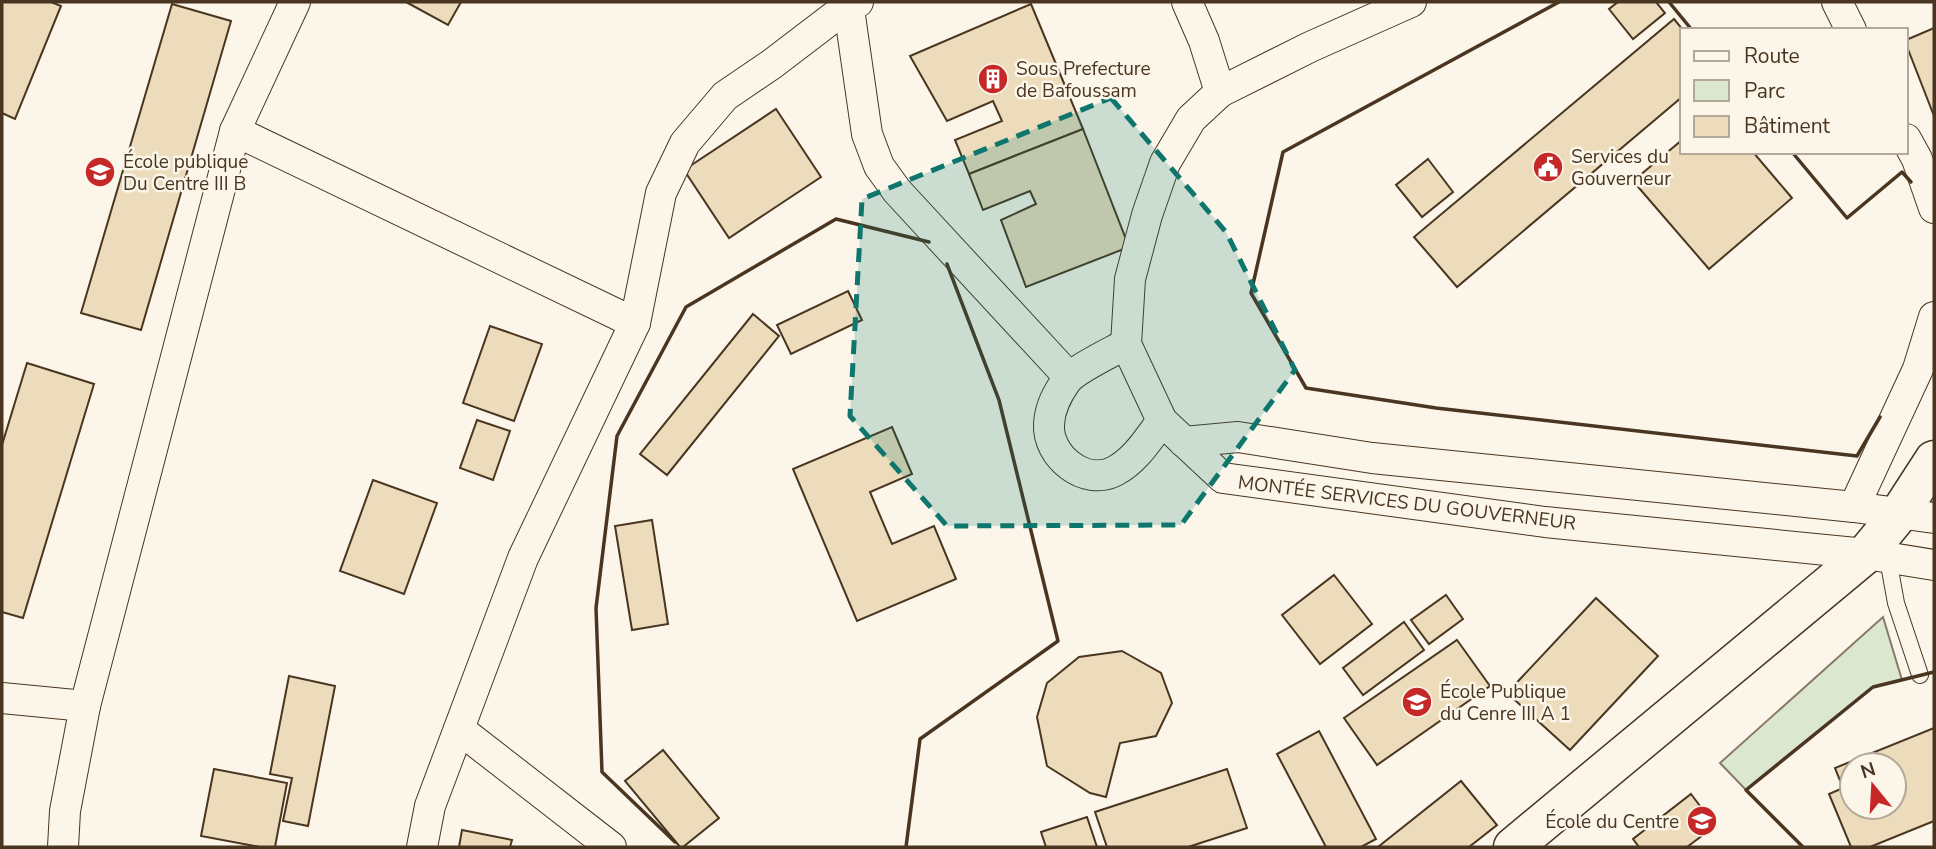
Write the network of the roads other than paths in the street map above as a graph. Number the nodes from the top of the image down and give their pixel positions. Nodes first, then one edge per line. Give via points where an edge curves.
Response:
1 (295, 2) edge
2 (1187, 2) edge
3 (1411, 2) edge
4 (1837, 2) edge
5 (851, 3) edge
6 (1850, 28) edge
7 (1220, 92) junction
8 (235, 131) junction
9 (1908, 143) edge
10 (1934, 208) edge
11 (1934, 317) edge
12 (635, 323) junction
13 (1126, 344) junction
14 (1069, 377) junction
15 (1162, 421) junction
16 (1184, 442) junction
17 (1934, 460) edge
18 (1854, 507) junction
19 (1917, 516) edge
20 (1877, 556) junction
21 (1934, 565) edge
22 (1920, 676) dead end
23 (2, 698) edge
24 (85, 706) junction
25 (459, 729) junction
26 (63, 847) edge
27 (422, 847) edge
28 (611, 847) edge
29 (1513, 847) edge

1 - 8 street
2 - 7 street
3 - 7 street
4 - 6 street
5 - 12 street via 725,96 685,143 661,193
5 - 14 street via 867,134 879,166
7 - 13 street via 1191,119 1165,163 1130,279
8 - 12 street
8 - 24 street
9 - 10 street
11 - 18 street via 1919,369
12 - 25 street via 523,558
13 - 14 street
13 - 15 street
14 - 15 street via 1052,403 1048,427 1054,446 1069,466 1084,474 1097,477 1114,472 1135,457
15 - 16 street
16 - 18 street, MONTÉE SERVICES DU GOUVERNEUR via 1238,437 1371,458
16 - 20 street, MONTÉE SERVICES DU GOUVERNEUR via 1223,478 1545,522
17 - 19 street
18 - 19 street, MONTÉE SERVICES DU GOUVERNEUR
19 - 20 street
20 - 21 street, MONTÉE SERVICES DU GOUVERNEUR
20 - 22 lane
20 - 29 street
23 - 24 street
24 - 26 street via 65,811
25 - 27 street via 430,806
25 - 28 street

